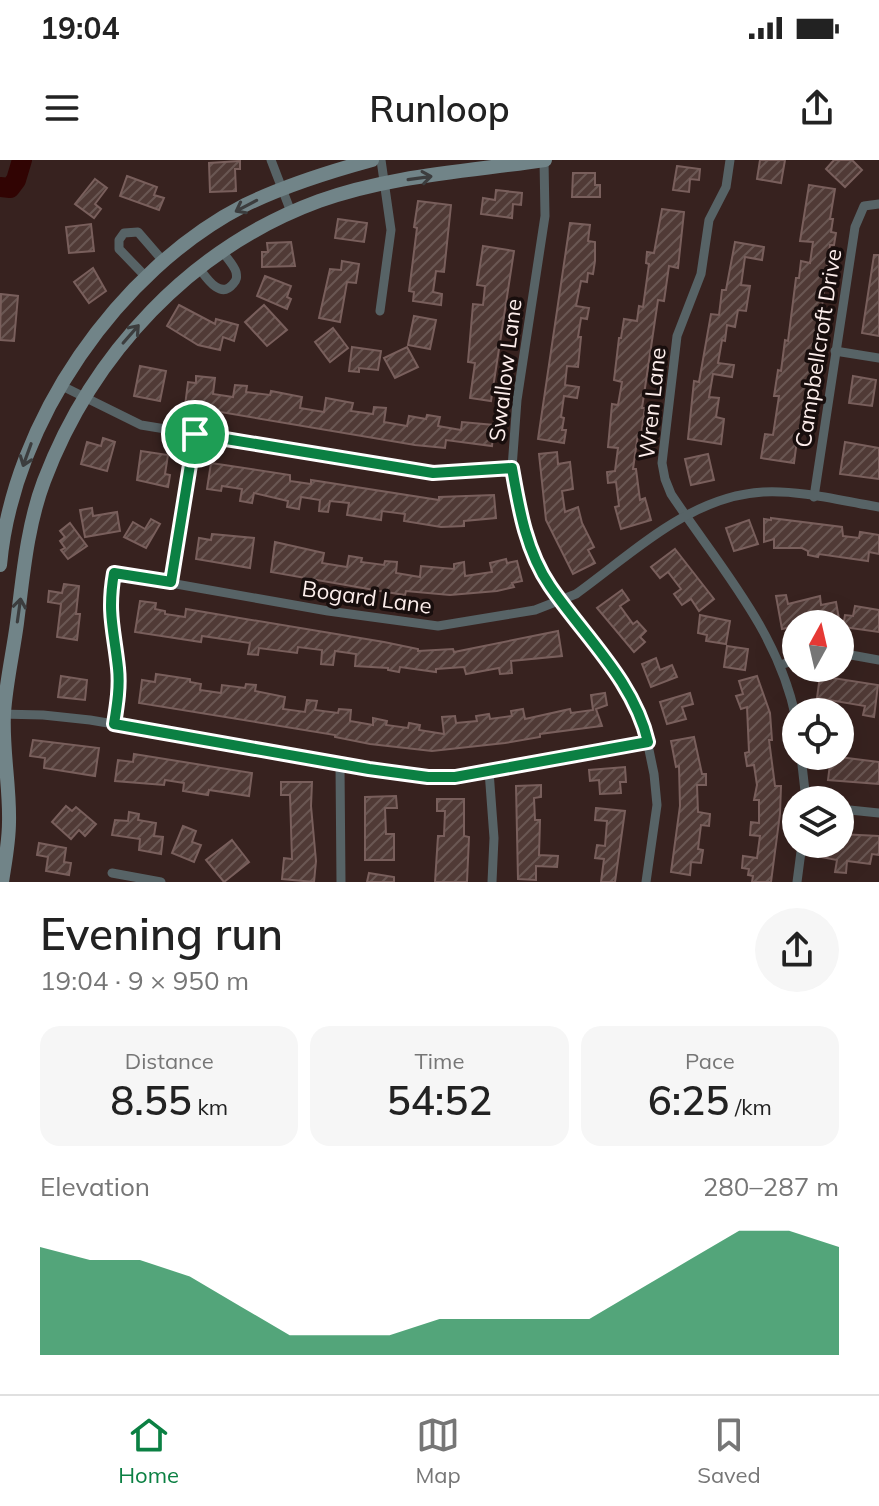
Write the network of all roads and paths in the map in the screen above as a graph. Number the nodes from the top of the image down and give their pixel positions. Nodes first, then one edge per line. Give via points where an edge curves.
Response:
1 (271, 160) edge
2 (372, 160) edge
3 (381, 160) edge
4 (544, 160) edge
5 (730, 160) edge
6 (385, 183) junction
7 (281, 188) junction
8 (879, 204) edge
9 (291, 212) junction
10 (222, 251) junction
11 (164, 262) junction
12 (199, 268) junction
13 (147, 278) junction
14 (380, 311) dead end
15 (835, 351) junction
16 (879, 358) edge
17 (60, 385) junction
18 (85, 396) junction
19 (195, 434) junction
20 (512, 468) junction
21 (814, 497) junction
22 (879, 507) edge
23 (685, 515) junction
24 (0, 565) edge
25 (171, 582) junction
26 (563, 601) junction
27 (854, 656) edge
28 (879, 660) edge
29 (780, 665) joint
30 (790, 698) edge
31 (2, 714) edge
32 (114, 724) junction
33 (648, 742) junction
34 (340, 765) junction
35 (489, 771) junction
36 (854, 810) edge
37 (879, 813) edge
38 (800, 858) edge
39 (112, 873) dead end
40 (2, 882) edge
41 (161, 882) edge
42 (341, 882) edge
43 (492, 882) edge
44 (646, 882) edge
45 (797, 882) edge

1 - 7 street
2 - 7 main road
3 - 6 street
6 -> 4 main road
4 - 20 street, Swallow Lane via 545,216
5 - 23 street, Wren Lane via 726,187 709,220 701,274 677,336 662,463
6 - 9 main road
6 - 14 street via 391,230
7 - 9 street
7 -> 11 main road via 242,207
8 - 15 street, Campbellcroft Drive via 864,206 855,227
9 - 10 main road
10 - 12 main road
10 - 12 street via 235,270 232,286 216,288
11 - 13 main road
11 - 13 street via 138,232 124,233 119,249
18 -> 12 main road via 139,325
13 - 17 main road via 99,330
15 - 16 street
15 - 21 street, Campbellcroft Drive
17 - 18 street
17 -> 24 main road via 16,487
18 - 19 street via 141,425
31 -> 18 main road via 32,521 44,482
19 - 20 street via 433,473
19 - 25 street
20 - 26 street, Swallow Lane via 532,552
21 - 22 street, Bogard Lane
21 - 23 street, Bogard Lane via 736,495
23 - 26 street, Bogard Lane
23 - 29 street, Wren Lane via 751,608
25 - 26 street, Bogard Lane via 438,626
25 - 32 street, Bogard Lane via 114,573 109,613 118,668
26 - 33 street, Swallow Lane via 630,695
27 - 28 street
29 - 30 street, Wren Lane
31 - 32 street
31 - 40 main road via 9,823
32 - 34 street
33 - 35 street
33 - 44 street, Swallow Lane via 657,805
34 - 35 street via 428,777
34 - 42 street
35 - 43 street
36 - 37 street
38 - 45 street
39 - 41 street

